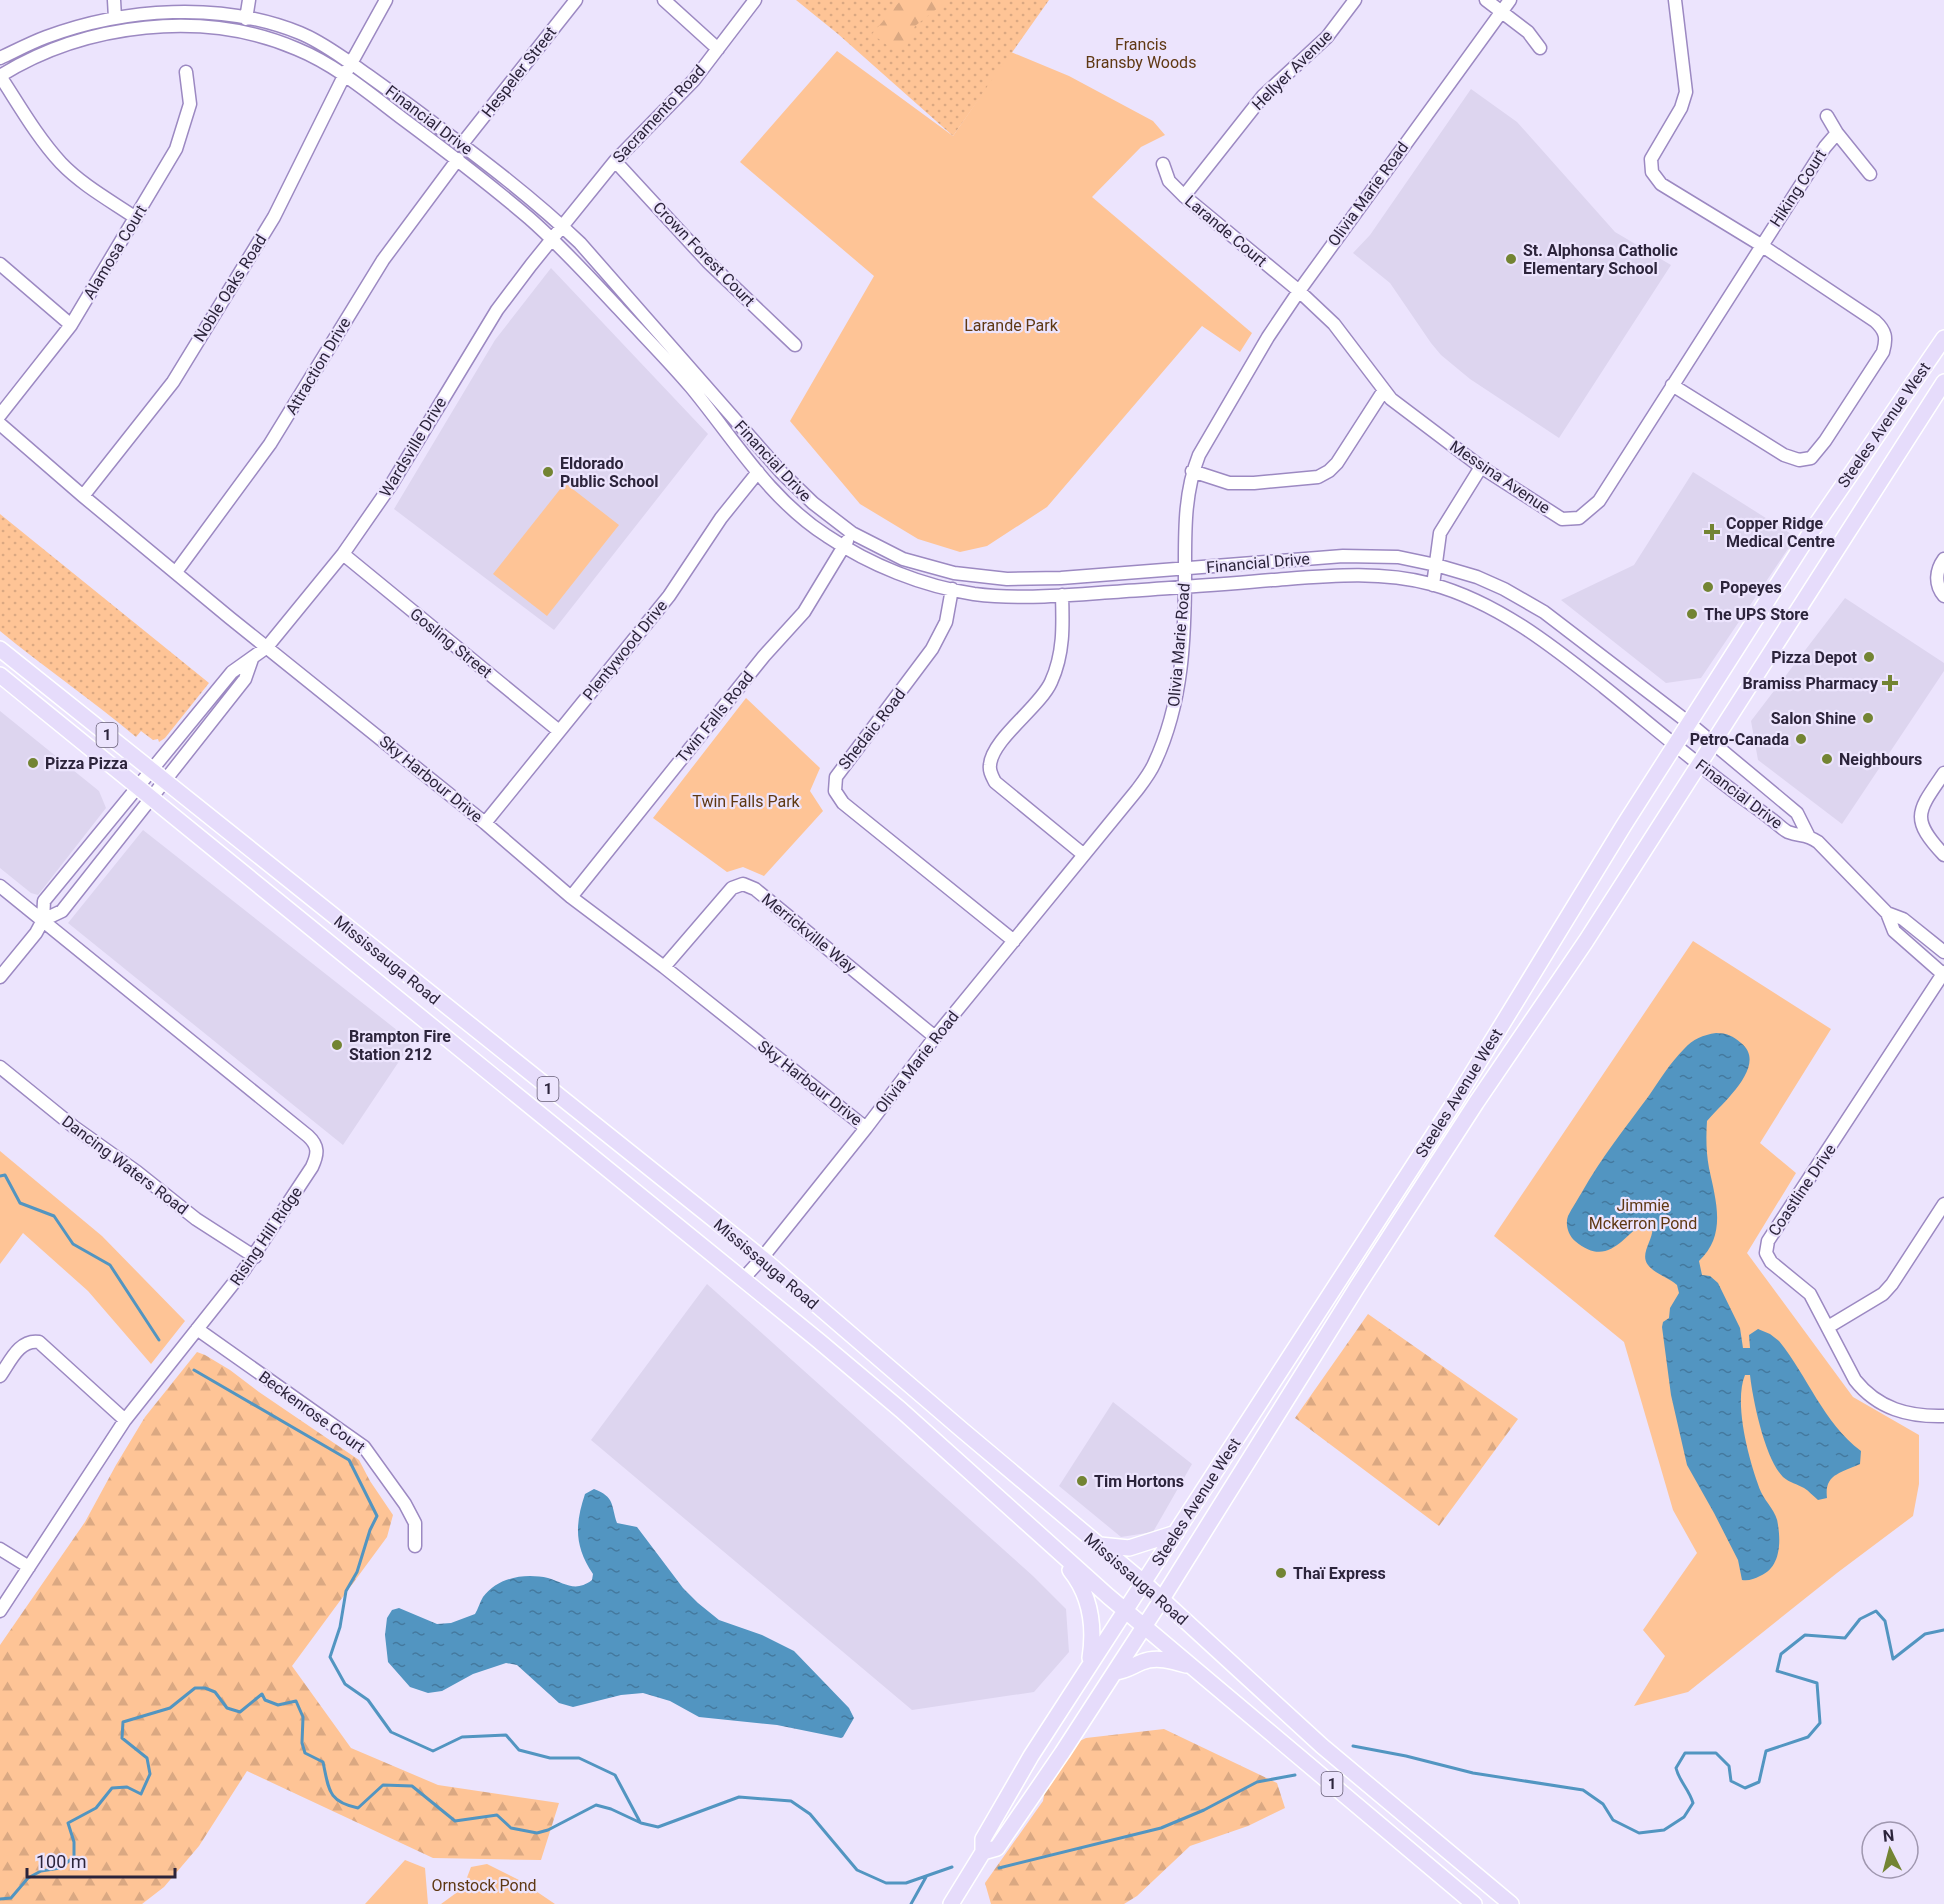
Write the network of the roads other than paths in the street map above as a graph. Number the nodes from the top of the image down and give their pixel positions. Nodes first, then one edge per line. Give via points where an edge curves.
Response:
1 (114, 0) edge
2 (249, 0) edge
3 (386, 0) edge
4 (576, 0) edge
5 (664, 0) edge
6 (755, 0) edge
7 (1355, 0) edge
8 (1486, 0) edge
9 (1510, 0) edge
10 (1675, 0) edge
11 (1501, 12) junction
12 (116, 18) junction
13 (246, 19) junction
14 (1540, 48) dead end
15 (718, 49) junction
16 (0, 58) edge
17 (351, 64) junction
18 (186, 72) dead end
19 (0, 76) edge
20 (344, 76) junction
21 (1827, 116) dead end
22 (1837, 133) junction
23 (462, 144) junction
24 (458, 159) junction
25 (615, 161) junction
26 (1163, 164) dead end
27 (1870, 174) dead end
28 (1184, 196) junction
29 (136, 218) junction
30 (562, 226) junction
31 (552, 239) junction
32 (1761, 245) junction
33 (0, 264) edge
34 (1299, 291) junction
35 (71, 325) junction
36 (1944, 338) edge
37 (795, 345) dead end
38 (1944, 382) edge
39 (1672, 385) junction
40 (1384, 390) junction
41 (0, 415) edge
42 (0, 424) edge
43 (1481, 467) junction
44 (1192, 471) junction
45 (758, 472) junction
46 (83, 496) junction
47 (852, 533) junction
48 (844, 547) junction
49 (343, 554) junction
50 (1944, 559) edge
51 (1436, 565) junction
52 (1185, 570) junction
53 (176, 572) junction
54 (1433, 585) junction
55 (1185, 587) junction
56 (952, 589) junction
57 (1062, 595) junction
58 (1944, 596) edge
59 (267, 647) junction
60 (0, 649) edge
61 (252, 659) junction
62 (0, 675) edge
63 (1689, 723) junction
64 (559, 731) junction
65 (1713, 742) junction
66 (1675, 745) junction
67 (1699, 764) junction
68 (151, 770) junction
69 (1944, 773) edge
70 (165, 781) junction
71 (136, 787) junction
72 (151, 799) junction
73 (485, 823) junction
74 (1808, 835) junction
75 (1084, 855) junction
76 (1944, 855) edge
77 (0, 886) edge
78 (571, 897) junction
79 (1887, 913) junction
80 (43, 920) junction
81 (1014, 941) junction
82 (1944, 952) edge
83 (664, 967) junction
84 (1944, 973) edge
85 (0, 977) edge
86 (935, 1037) junction
87 (0, 1067) edge
88 (866, 1128) junction
89 (1944, 1204) edge
90 (255, 1257) junction
91 (762, 1258) junction
92 (744, 1278) junction
93 (1828, 1327) junction
94 (197, 1329) junction
95 (0, 1376) edge
96 (1944, 1416) edge
97 (125, 1420) junction
98 (1176, 1533) junction
99 (1097, 1545) junction
100 (414, 1546) dead end
101 (0, 1549) edge
102 (1054, 1549) junction
103 (29, 1567) junction
104 (1143, 1582) junction
105 (1162, 1599) junction
106 (1124, 1610) junction
107 (0, 1611) edge
108 (1144, 1627) junction
109 (1089, 1664) junction
110 (1190, 1666) junction
111 (1115, 1672) junction
112 (983, 1852) junction
113 (951, 1904) edge
114 (1474, 1904) edge
115 (1511, 1904) edge

1 - 12 street
2 - 13 street
3 - 17 street, Noble Oaks Road
4 - 23 street, Hespeler Street
5 - 15 street
6 - 15 street, Sacramento Road
7 - 28 street, Hellyer Avenue via 1327,37 1263,96
8 - 11 street
9 - 11 street, Olivia Marie Road
10 - 32 street via 1686,92 1651,159 1652,172 1661,183
11 - 14 street via 1528,32
11 - 34 street, Olivia Marie Road
12 - 13 street, Financial Drive via 164,13
12 - 16 street, Financial Drive via 45,37
13 - 17 street, Financial Drive via 301,33
15 - 25 street, Sacramento Road via 694,80
17 - 20 street, Noble Oaks Road
17 - 23 street, Financial Drive
18 - 29 street, Alamosa Court via 190,104 185,126
19 - 20 street, Financial Drive via 51,50 89,39 130,30 186,26 260,36 298,49
19 - 29 street via 62,164
20 - 24 street, Financial Drive
20 - 46 street, Noble Oaks Road via 274,217 173,382
21 - 22 street, Hiking Court
22 - 27 street, Hiking Court
22 - 32 street, Hiking Court
23 - 30 street, Financial Drive
24 - 31 street, Financial Drive
24 - 53 street, Attraction Drive via 383,260 270,444
25 - 30 street, Sacramento Road
25 - 37 street, Crown Forest Court via 708,262
26 - 28 street, Larande Court via 1169,181
28 - 34 street, Larande Court
29 - 35 street, Alamosa Court
30 - 31 street, Wardsville Drive
30 - 47 street, Financial Drive via 780,472
31 - 45 street, Financial Drive via 691,387
31 - 49 street, Wardsville Drive via 497,310 391,485
32 - 39 street, Messina Avenue
32 - 39 street via 1875,321 1886,334 1883,352 1825,441 1811,458 1799,460 1784,455
33 - 35 street
34 - 40 street, Messina Avenue via 1334,324
34 - 44 street, Olivia Marie Road
35 - 41 street, Alamosa Court
36 - 63 main road, Steeles Avenue West via 1809,535
38 - 65 main road, Steeles Avenue West
39 - 43 street, Messina Avenue via 1599,501 1579,518 1562,519
40 - 43 street, Messina Avenue
40 - 44 street via 1337,463 1318,477 1229,483
42 - 46 street, Sky Harbour Drive
43 - 51 street via 1440,533
44 - 52 street, Olivia Marie Road via 1184,529
45 - 48 street, Financial Drive via 797,514
45 - 64 street, Plentywood Drive via 721,518 669,596
46 - 53 street, Sky Harbour Drive
47 - 48 street, Twin Falls Road
47 - 52 street, Financial Drive via 903,559 954,573 1007,579
48 - 56 street, Financial Drive via 905,576
48 - 78 street, Twin Falls Road via 804,612 764,656
49 - 59 street, Wardsville Drive
49 - 64 street, Gosling Street
50 - 58 street via 1937,569
51 - 52 street, Financial Drive via 1398,558 1343,556
51 - 54 street
51 - 63 street, Financial Drive via 1477,577 1534,606
52 - 55 street, Olivia Marie Road
53 - 59 street, Sky Harbour Drive
54 - 55 street, Financial Drive via 1354,575
54 - 66 street, Financial Drive via 1484,605 1537,635
55 - 57 street, Financial Drive
55 - 75 street, Olivia Marie Road via 1179,686 1170,727 1154,766
56 - 57 street, Financial Drive via 986,594
56 - 81 street, Shedaic Road via 946,622 932,649 836,777 835,791 843,803
57 - 75 street via 1059,663 1050,686 992,756 990,773 995,782
59 - 61 street, Wardsville Drive
59 - 73 street, Sky Harbour Drive
60 - 68 main road, Mississauga Road / 1
61 - 68 street, Wardsville Drive via 232,672
61 - 70 street, Wardsville Drive via 245,679
62 - 71 main road, Mississauga Road / 1
63 - 65 street, Financial Drive
63 - 66 main road, Steeles Avenue West
64 - 73 street, Plentywood Drive
65 - 67 main road, Steeles Avenue West
65 - 74 street, Financial Drive via 1797,813
66 - 67 street, Financial Drive
66 - 98 main road, Steeles Avenue West via 1454,1103
67 - 74 street, Financial Drive via 1788,831
67 - 105 main road, Steeles Avenue West via 1364,1277
68 - 70 main road, Mississauga Road / 1
68 - 71 street, Wardsville Drive
69 - 76 street via 1923,803 1920,816 1923,828
70 - 72 street, Wardsville Drive
70 - 91 main road, Mississauga Road / 1
71 - 72 main road, Mississauga Road / 1
71 - 80 street, Wardsville Drive via 44,901
72 - 80 street, Wardsville Drive via 62,911
72 - 92 main road, Mississauga Road / 1
73 - 78 street, Sky Harbour Drive
74 - 79 street, Financial Drive
75 - 81 street, Olivia Marie Road
77 - 80 street
78 - 83 street, Sky Harbour Drive
79 - 82 street, Financial Drive via 1903,919
79 - 84 street, Financial Drive via 1894,931
80 - 85 street
80 - 90 street, Rising Hill Ridge via 314,1142 317,1152 312,1167
81 - 86 street, Olivia Marie Road
83 - 86 street, Merrickville Way via 732,888 744,884
83 - 88 street, Sky Harbour Drive
84 - 93 street, Coastline Drive via 1768,1241 1766,1253 1771,1262 1810,1294
86 - 88 street, Olivia Marie Road
87 - 90 street, Dancing Waters Road via 196,1219
88 - 91 street, Olivia Marie Road
89 - 93 street via 1883,1294
90 - 94 street, Rising Hill Ridge
91 - 92 street, Olivia Marie Road
91 - 99 main road, Mississauga Road / 1
92 - 102 main road, Mississauga Road / 1 via 901,1410
93 - 96 street, Coastline Drive via 1861,1387 1888,1407 1909,1415
94 - 97 street, Rising Hill Ridge
94 - 100 street, Beckenrose Court via 364,1447 415,1523
95 - 97 street via 24,1344 31,1340 39,1342
97 - 103 street, Rising Hill Ridge
98 - 99 main road via 1129,1548
98 - 104 main road, Steeles Avenue West
99 - 104 main road, Mississauga Road / 1
101 - 103 street
102 - 106 main road, Mississauga Road / 1
102 - 109 main road via 1076,1577 1091,1613
103 - 107 street, Rising Hill Ridge
104 - 105 main road, Mississauga Road / 1
104 - 106 main road, Steeles Avenue West
105 - 108 main road, Steeles Avenue West
105 - 115 main road, Mississauga Road / 1 via 1322,1746
106 - 108 main road, Mississauga Road / 1
106 - 109 main road, Steeles Avenue West
108 - 110 main road, Mississauga Road / 1
108 - 111 main road, Steeles Avenue West
109 - 112 main road, Steeles Avenue West via 983,1839
110 - 111 main road via 1147,1660
110 - 114 main road, Mississauga Road / 1
111 - 112 main road, Steeles Avenue West via 997,1848
112 - 113 main road, Steeles Avenue West

